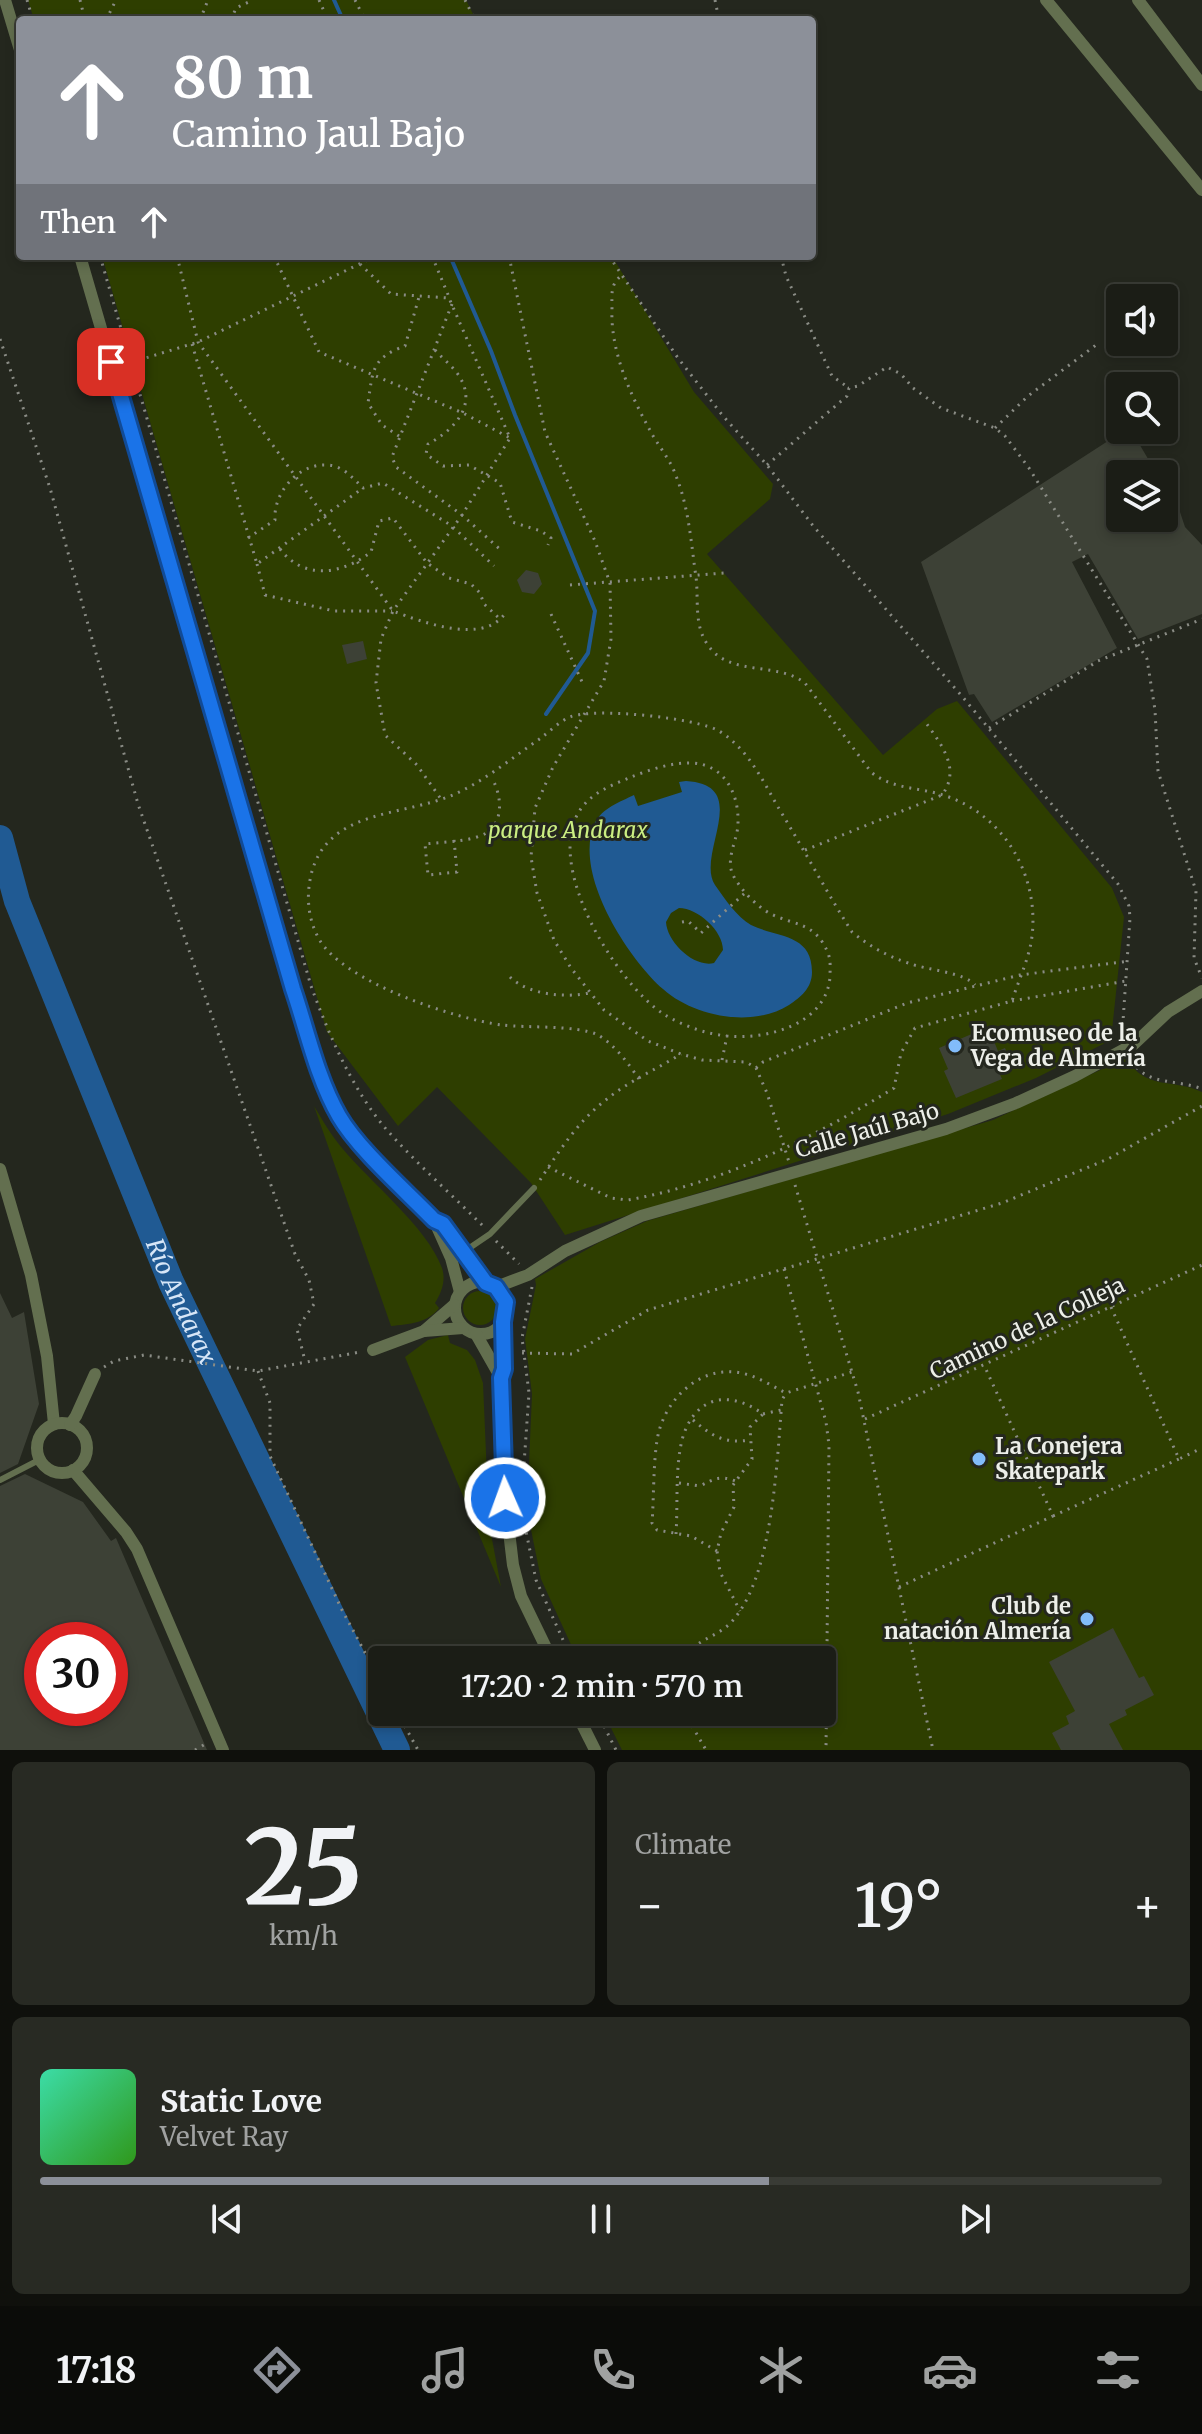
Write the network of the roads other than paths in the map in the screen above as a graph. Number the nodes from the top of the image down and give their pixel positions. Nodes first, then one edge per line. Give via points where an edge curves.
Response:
1 (5, 0) edge
2 (1046, 0) edge
3 (1138, 0) edge
4 (16, 37) edge
5 (1202, 85) edge
6 (1202, 190) edge
7 (81, 260) edge
8 (1202, 991) edge
9 (0, 1169) edge
10 (534, 1188) road end
11 (434, 1220) junction
12 (465, 1251) junction
13 (528, 1275) junction
14 (491, 1285) junction
15 (460, 1292) junction
16 (506, 1302) junction
17 (454, 1305) junction
18 (503, 1322) junction
19 (463, 1328) junction
20 (424, 1331) junction
21 (476, 1334) junction
22 (373, 1350) road end
23 (95, 1374) road end
24 (501, 1378) junction
25 (54, 1424) junction
26 (70, 1425) junction
27 (39, 1460) junction
28 (73, 1470) junction
29 (0, 1480) edge
30 (545, 1646) edge
31 (583, 1726) edge
32 (223, 1750) edge
33 (595, 1750) edge

1 - 4 street
2 - 6 street
3 - 5 street
7 - 11 street via 326,1088 356,1138
8 - 13 street, Calle Jaúl Bajo via 1125,1049 976,1119 641,1216 565,1251
9 - 25 street via 31,1275
10 - 12 lane via 490,1234
11 - 12 street
11 - 15 street
12 - 14 street
13 - 14 street, Calle Jaúl Bajo
13 - 16 street, Calle Jaúl Bajo
14 - 15 street via 467,1286
14 - 16 street
15 - 17 street
16 - 18 street
17 - 19 street
17 - 20 street
18 - 21 street via 486,1334
18 - 24 street
19 - 20 street
19 - 21 street
20 - 22 street
21 - 24 street
23 - 26 street
24 - 30 street via 513,1565 521,1596
25 - 26 street
25 - 27 street via 39,1438
26 - 28 street via 83,1435 86,1451
27 - 28 street via 58,1473
27 - 29 lane
28 - 32 street via 137,1549
31 - 33 street

